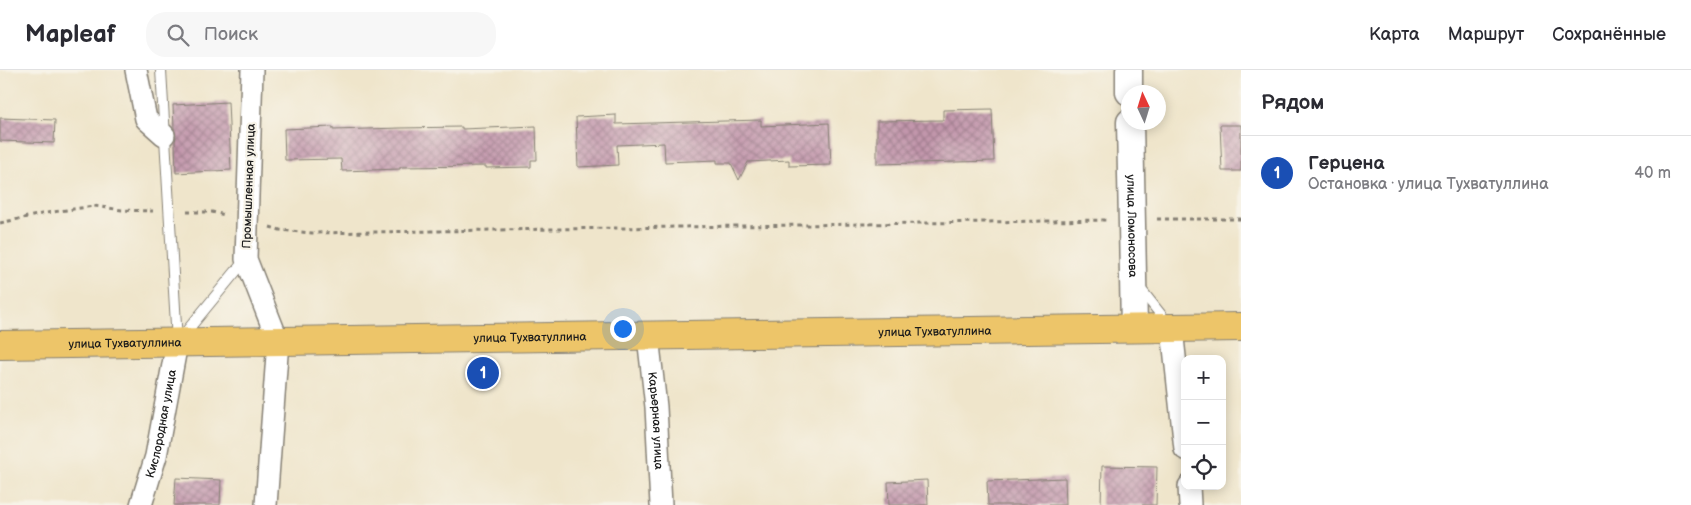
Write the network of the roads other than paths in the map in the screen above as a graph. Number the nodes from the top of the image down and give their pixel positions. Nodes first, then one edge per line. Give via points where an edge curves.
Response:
1 (136, 70) edge
2 (161, 70) edge
3 (252, 70) edge
4 (1129, 70) edge
5 (1129, 85) edge
6 (1130, 130) edge
7 (164, 134) junction
8 (246, 259) junction
9 (1134, 280) junction
10 (1241, 327) edge
11 (1134, 328) junction
12 (1172, 329) junction
13 (648, 336) junction
14 (278, 341) junction
15 (177, 343) junction
16 (0, 345) edge
17 (1185, 445) edge
18 (1189, 490) edge
19 (141, 505) edge
20 (266, 505) edge
21 (661, 505) edge
22 (1190, 505) edge

1 - 7 street via 146,119
2 - 7 lane
3 - 8 street, Промышленная улица
4 - 5 street
6 - 9 street, улица Ломоносова
7 - 15 lane
8 - 14 street, Промышленная улица
8 - 15 lane
9 - 11 street, улица Ломоносова
9 - 12 lane
10 - 12 main road, улица Тухватуллина
11 - 12 main road, улица Тухватуллина
11 - 13 main road, улица Тухватуллина
12 - 17 street
13 - 14 main road, улица Тухватуллина
13 - 21 street, Карьерная улица via 656,407
14 - 15 main road, улица Тухватуллина
14 - 20 street, Промышленная улица
15 - 16 main road, улица Тухватуллина
15 - 19 street, Кислородная улица via 156,456
18 - 22 street

